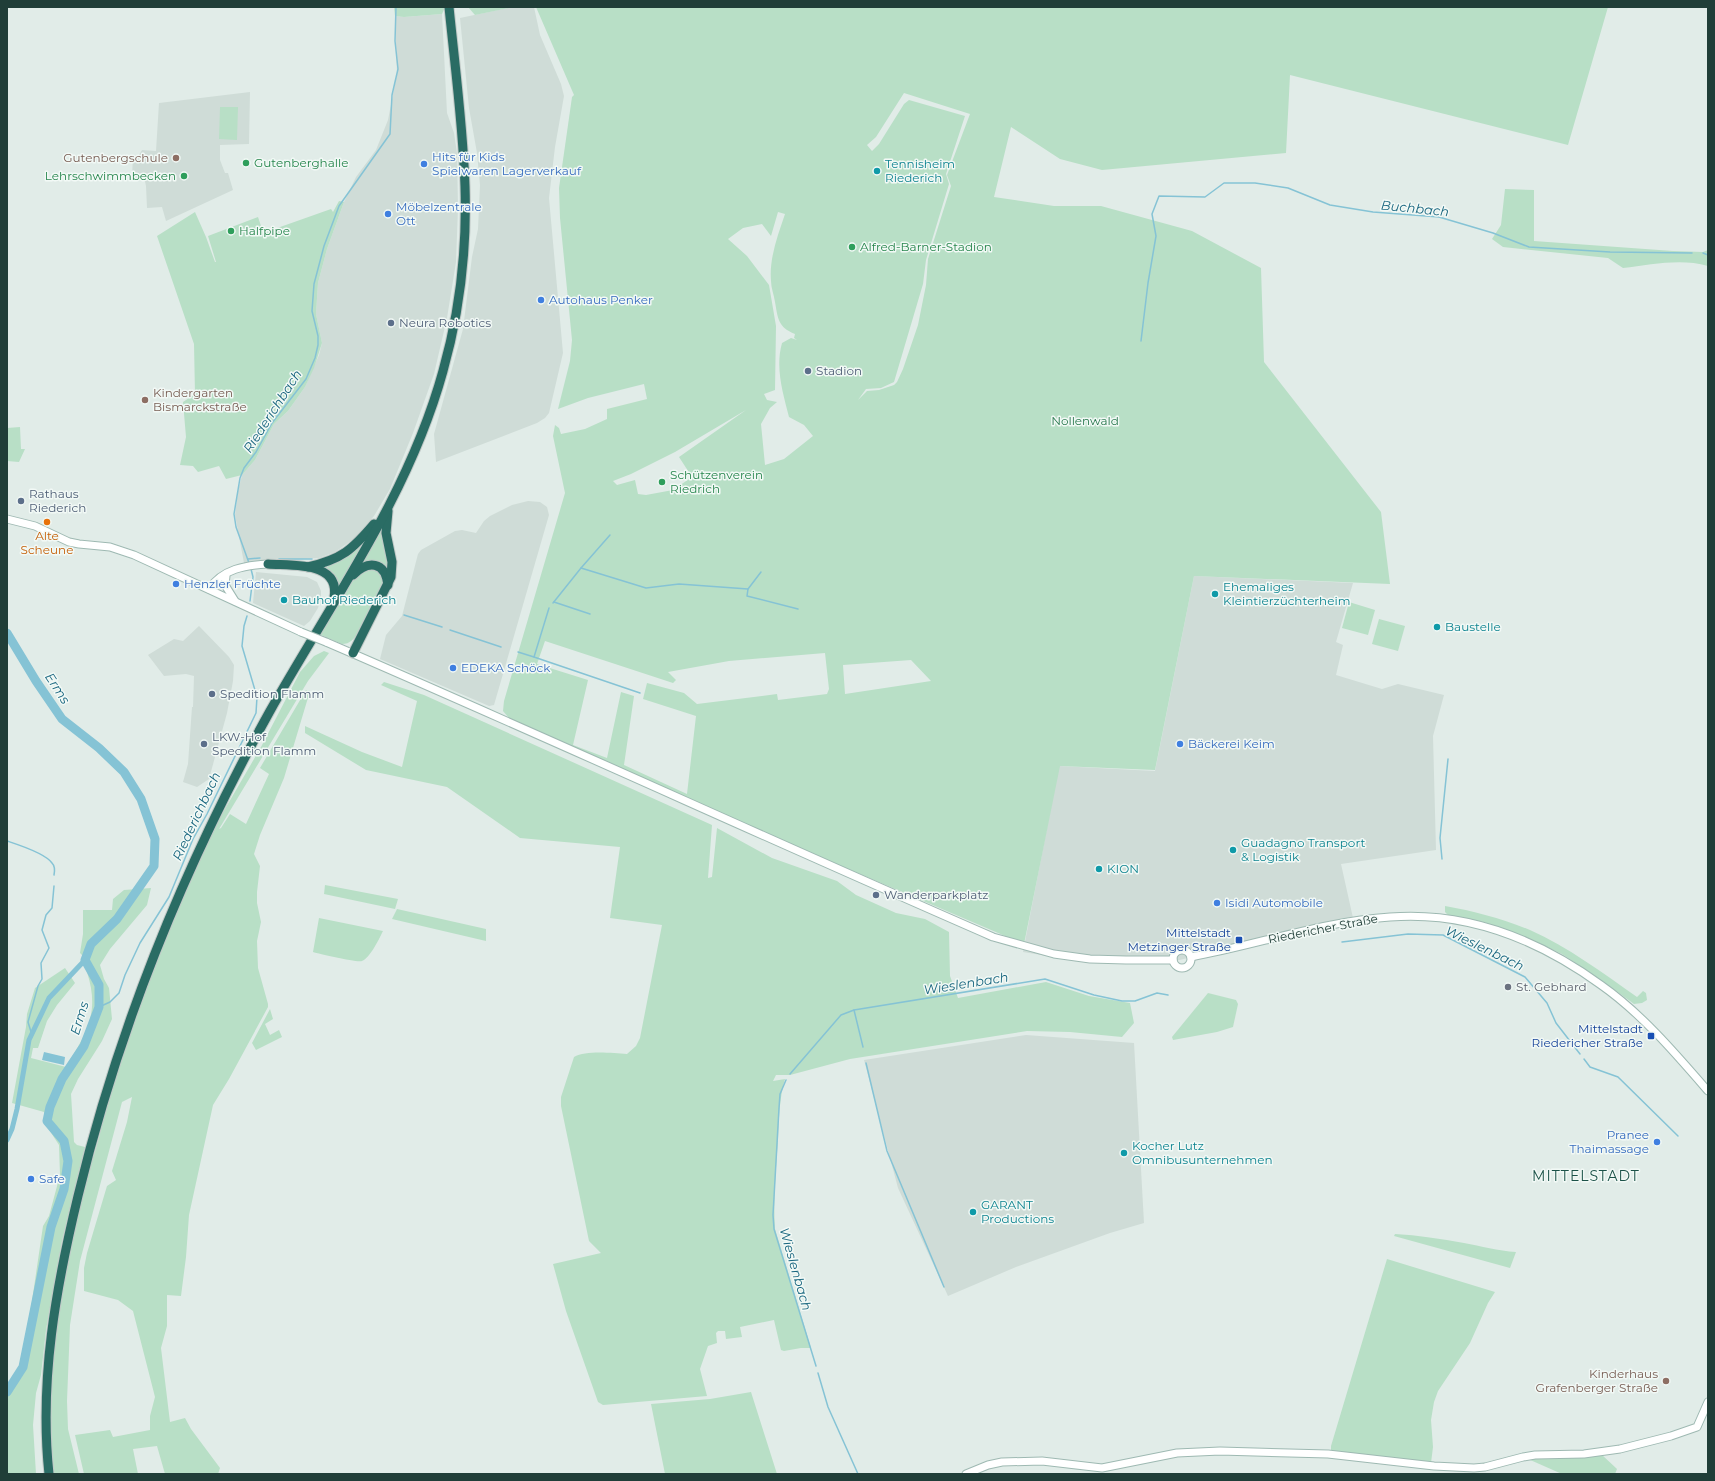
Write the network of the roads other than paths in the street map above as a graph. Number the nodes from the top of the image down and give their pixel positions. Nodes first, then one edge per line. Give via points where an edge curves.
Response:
1 (449, 7) edge
2 (387, 509) junction
3 (7, 518) edge
4 (268, 564) joint
5 (308, 567) junction
6 (232, 571) junction
7 (226, 576) junction
8 (343, 586) junction
9 (388, 586) junction
10 (209, 589) junction
11 (218, 593) junction
12 (235, 602) junction
13 (334, 602) junction
14 (353, 653) junction
15 (1191, 957) junction
16 (1173, 960) junction
17 (1708, 1091) edge
18 (1708, 1402) edge
19 (49, 1474) edge
20 (966, 1474) edge

1 - 2 highway via 462,131 465,188 465,231 460,284 452,336 439,385 416,448
2 - 5 highway via 349,551 335,559
2 - 8 highway
2 - 9 highway via 386,533 392,570
3 - 10 main road via 35,526 77,544 117,549
4 - 5 highway
4 - 6 main road via 242,567
5 - 13 highway via 328,574 335,592
6 - 7 main road
6 - 10 main road via 219,578
7 - 11 main road
7 - 12 main road via 226,585
8 - 9 highway via 361,567 372,565 385,572
8 - 13 highway
9 - 14 highway
10 - 11 main road
11 - 12 main road
12 - 14 main road, bridge
13 - 19 highway via 258,733 208,829 155,952 117,1058 84,1172 57,1298 47,1378 46,1435
14 - 16 main road via 994,937 1054,954 1119,960
15 - 16 main road via 1187,951 1180,950 1175,953
15 - 16 main road via 1191,962 1185,968 1177,966
15 - 17 main road, Riedericher Straße via 1354,921 1390,917 1439,917 1482,925 1526,941 1602,985 1645,1023
18 - 20 main road via 1700,1423 1689,1431 1620,1449 1535,1455 1485,1467 1434,1466 1328,1454 1254,1451 1177,1453 1102,1468 1042,1461 1002,1462 988,1464

